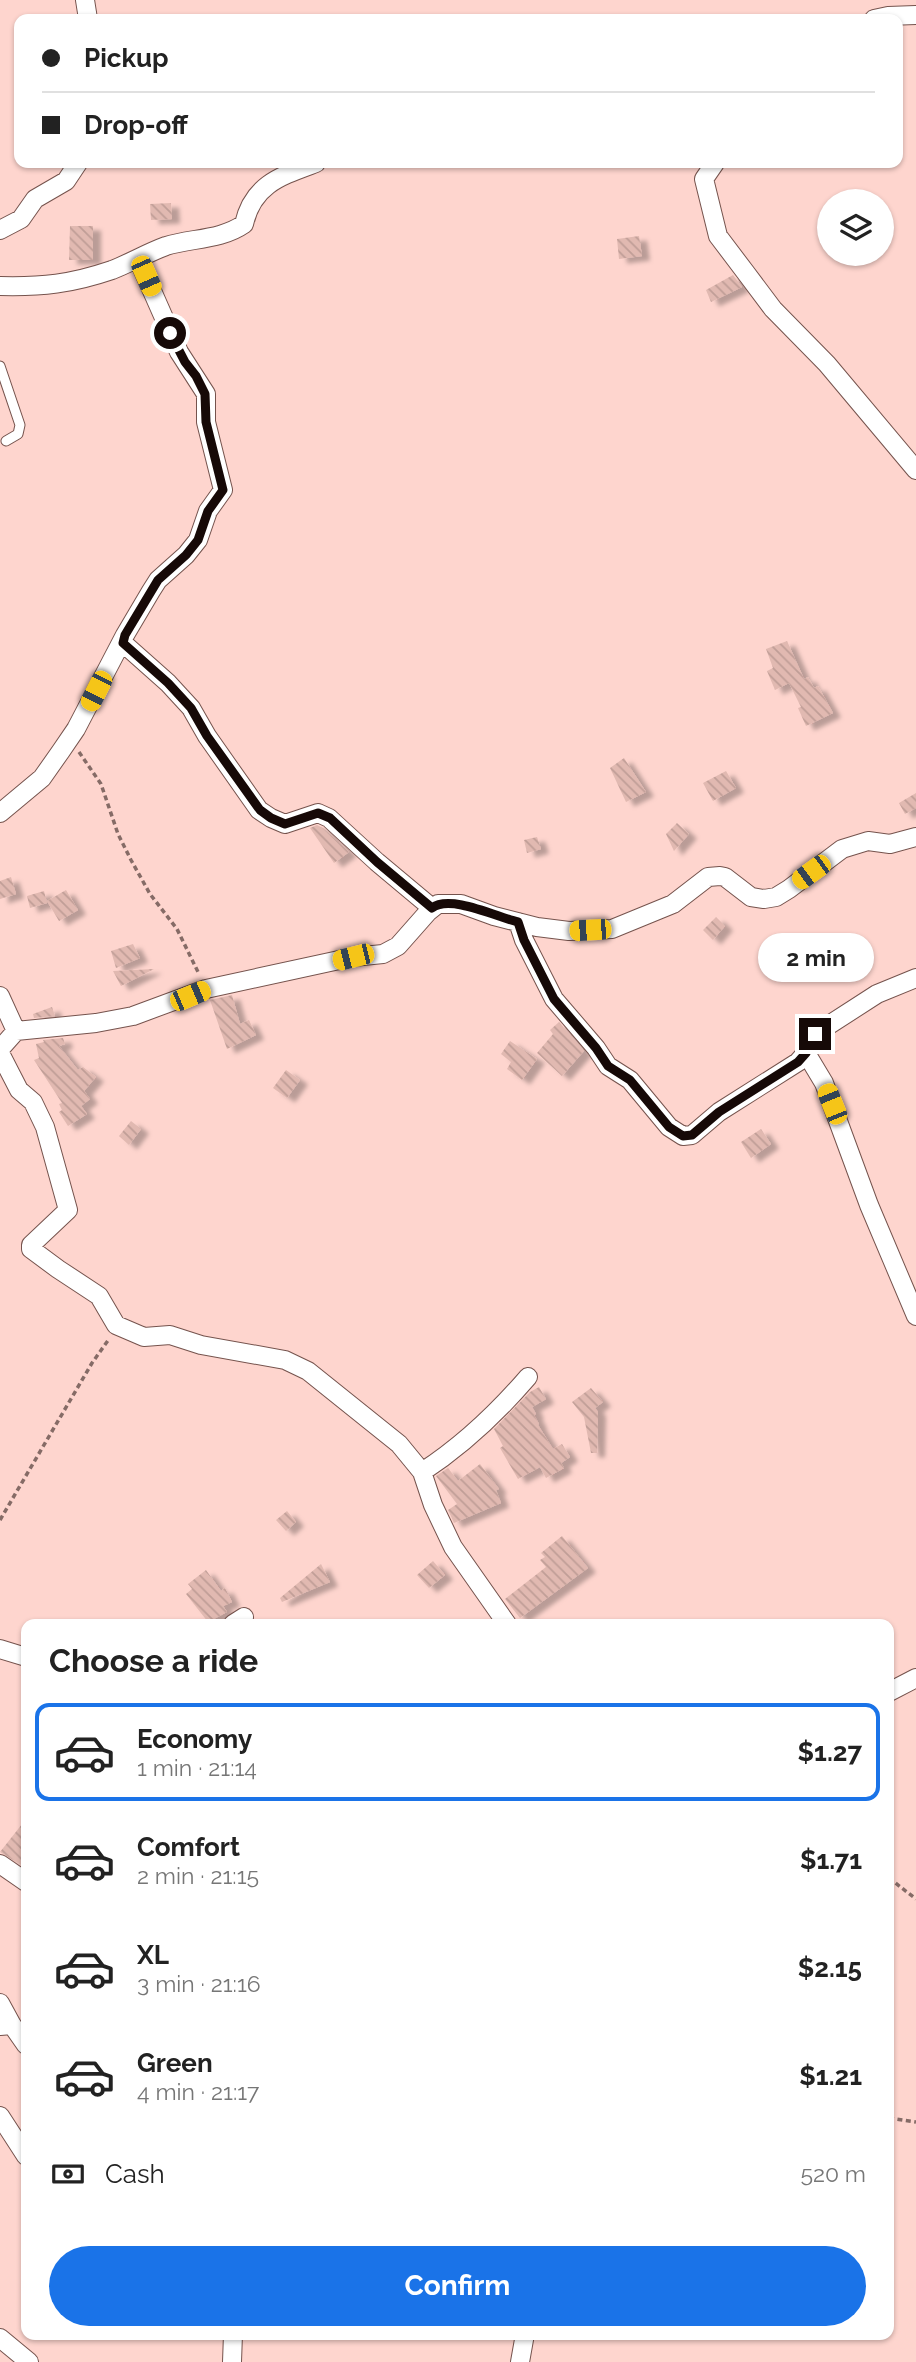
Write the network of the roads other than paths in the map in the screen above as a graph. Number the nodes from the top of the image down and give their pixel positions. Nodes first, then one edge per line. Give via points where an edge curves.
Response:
1 (75, 168) edge
2 (303, 168) edge
3 (712, 168) edge
4 (0, 230) edge
5 (138, 259) junction
6 (0, 286) edge
7 (0, 366) edge
8 (6, 440) dead end
9 (916, 470) edge
10 (123, 643) junction
11 (0, 813) edge
12 (916, 838) edge
13 (432, 908) junction
14 (518, 922) junction
15 (916, 978) edge
16 (0, 996) edge
17 (16, 1031) junction
18 (0, 1051) edge
19 (806, 1053) junction
20 (915, 1311) edge
21 (528, 1377) dead end
22 (422, 1472) junction
23 (503, 1619) edge
24 (0, 1649) edge
25 (21, 1655) edge
26 (916, 1678) edge
27 (894, 1689) edge
28 (0, 1864) edge
29 (21, 1879) edge
30 (0, 2003) edge
31 (6, 2025) edge
32 (21, 2040) edge
33 (0, 2116) edge
34 (21, 2148) edge
35 (0, 2338) edge
36 (233, 2340) edge
37 (525, 2340) edge
38 (29, 2362) edge
39 (232, 2362) edge
40 (520, 2362) edge

1 - 4 street via 66,181 35,199 20,219
2 - 5 street via 262,188 248,207 244,224 236,230 167,246
3 - 9 street via 704,179 718,236 772,309 827,364
5 - 6 street via 66,284
5 - 10 street via 179,352 205,394 206,422 223,490 208,511 198,540 158,580
7 - 8 lane via 20,425 18,434
10 - 11 street via 42,778
10 - 13 street via 191,708 260,810 285,824 318,813 330,818
12 - 14 street via 890,844 868,841 842,849 789,889 764,900 751,897 720,876 708,877 673,904 612,929 569,931
13 - 14 street via 461,904
13 - 17 street via 398,946 383,954 206,989 133,1016
14 - 19 street via 554,999 608,1066 630,1080 669,1127 683,1136 692,1135
15 - 19 street via 877,994 815,1034
16 - 17 street
17 - 18 street
18 - 22 street via 19,1090 33,1102 45,1127 66,1199 68,1210 31,1245 40,1257 100,1296 116,1325 144,1337 170,1335 285,1360 307,1371 399,1444
19 - 20 street via 824,1083
21 - 22 street via 481,1425
22 - 23 street via 453,1547
24 - 25 street
26 - 27 street
28 - 29 street
30 - 31 street
31 - 32 street
33 - 34 street
35 - 38 street
36 - 39 street
37 - 40 street

